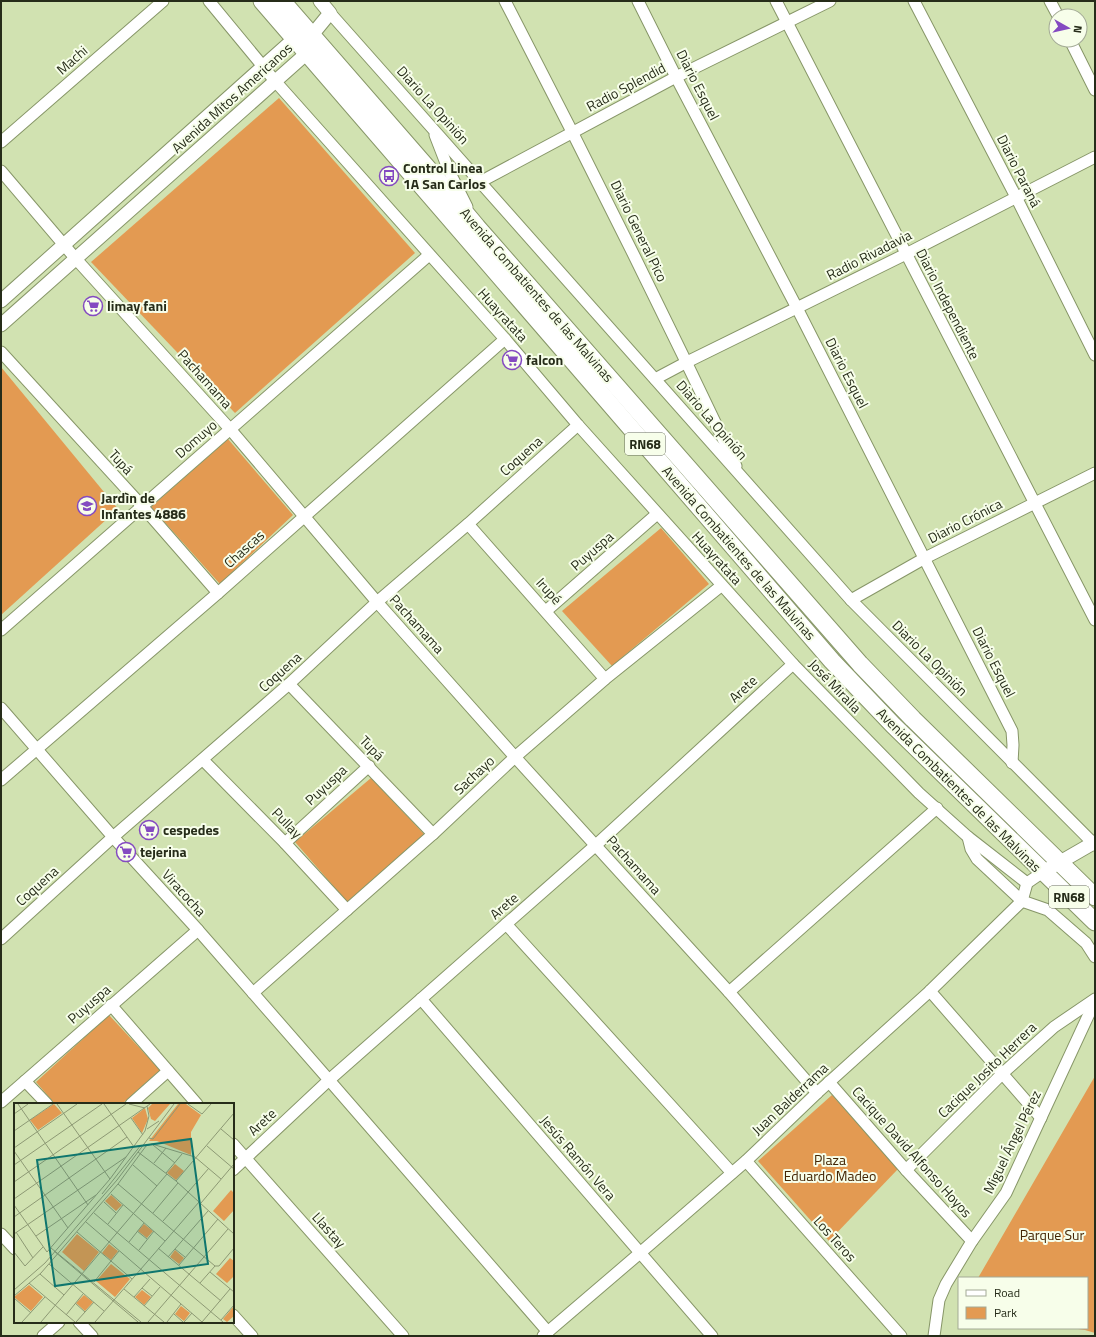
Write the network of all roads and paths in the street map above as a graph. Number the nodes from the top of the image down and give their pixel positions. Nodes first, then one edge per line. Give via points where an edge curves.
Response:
1 (163, 1) edge
2 (210, 1) edge
3 (262, 1) edge
4 (282, 1) edge
5 (320, 1) edge
6 (505, 1) edge
7 (638, 1) edge
8 (776, 1) edge
9 (830, 1) edge
10 (914, 1) edge
11 (330, 13) junction
12 (787, 22) junction
13 (312, 35) junction
14 (295, 38) junction
15 (1074, 48) edge
16 (307, 53) junction
17 (263, 66) junction
18 (676, 77) junction
19 (275, 81) junction
20 (1095, 90) edge
21 (432, 128) junction
22 (573, 131) junction
23 (1, 142) edge
24 (1095, 157) edge
25 (1, 171) edge
26 (480, 182) junction
27 (1016, 197) junction
28 (477, 227) junction
29 (65, 245) junction
30 (906, 254) junction
31 (429, 255) junction
32 (76, 259) junction
33 (1, 301) edge
34 (797, 308) junction
35 (1, 326) edge
36 (505, 339) junction
37 (1, 352) edge
38 (1095, 356) edge
39 (687, 362) junction
40 (655, 379) junction
41 (578, 425) junction
42 (230, 429) junction
43 (1095, 473) edge
44 (741, 478) junction
45 (1034, 504) junction
46 (142, 506) junction
47 (657, 514) junction
48 (304, 515) junction
49 (468, 524) junction
50 (925, 558) junction
51 (721, 586) junction
52 (218, 593) junction
53 (851, 600) junction
54 (377, 602) junction
55 (546, 611) junction
56 (1095, 620) edge
57 (1, 630) edge
58 (793, 664) junction
59 (606, 679) junction
60 (289, 684) junction
61 (1, 708) edge
62 (37, 749) junction
63 (515, 756) junction
64 (203, 760) junction
65 (1012, 763) junction
66 (369, 766) junction
67 (1, 780) edge
68 (937, 808) junction
69 (433, 834) junction
70 (113, 837) junction
71 (968, 837) junction
72 (286, 843) junction
73 (1094, 844) edge
74 (596, 845) junction
75 (1060, 863) junction
76 (1043, 872) junction
77 (1027, 882) junction
78 (1095, 897) edge
79 (1022, 900) junction
80 (346, 910) junction
81 (1095, 922) edge
82 (506, 924) junction
83 (198, 930) junction
84 (1, 939) edge
85 (1095, 957) edge
86 (930, 991) junction
87 (729, 992) junction
88 (252, 993) junction
89 (421, 999) junction
90 (1095, 1000) edge
91 (111, 1005) junction
92 (168, 1071) junction
93 (1003, 1073) junction
94 (329, 1080) junction
95 (25, 1081) junction
96 (829, 1082) junction
97 (817, 1093) junction
98 (1, 1102) edge
99 (46, 1103) edge
100 (132, 1103) edge
101 (196, 1103) edge
102 (1041, 1118) junction
103 (234, 1145) edge
104 (246, 1158) junction
105 (746, 1161) junction
106 (234, 1169) edge
107 (906, 1170) junction
108 (732, 1173) junction
109 (1, 1234) edge
110 (972, 1241) junction
111 (14, 1248) edge
112 (640, 1253) junction
113 (234, 1316) edge
114 (58, 1323) edge
115 (80, 1323) edge
116 (545, 1334) edge
117 (43, 1336) edge
118 (92, 1336) edge
119 (252, 1336) edge
120 (403, 1336) edge
121 (712, 1336) edge
122 (901, 1336) edge
123 (934, 1336) edge

1 - 23 street, Machi
2 - 17 street, Huayratata
3 - 14 main road, Avenida Combatientes de las Malvinas / RN68
4 - 13 main road, Avenida Combatientes de las Malvinas / RN68
5 - 11 street, Diario La Opinión
6 - 22 street, Diario General Pico
7 - 18 street, Diario Esquel
8 - 12 street, Diario Independiente
9 - 12 street, Radio Splendid
10 - 27 street, Diario Paraná
11 - 13 street
11 - 21 street, Diario La Opinión
12 - 18 street, Radio Splendid
12 - 30 street, Diario Independiente
13 - 14 street, Avenida Mitos Americanos
13 - 16 street, Avenida Mitos Americanos
13 - 28 main road, Avenida Combatientes de las Malvinas / RN68
14 - 16 main road, Avenida Combatientes de las Malvinas / RN68
14 - 17 street, Avenida Mitos Americanos
15 - 20 street
16 - 19 street, Avenida Mitos Americanos
16 - 76 main road, Avenida Combatientes de las Malvinas / RN68 via 832,661 892,725
17 - 19 street, Huayratata
17 - 29 street, Avenida Mitos Americanos
18 - 22 street, Radio Splendid
18 - 34 street, Diario Esquel
19 - 31 street, Huayratata
19 - 32 street, Avenida Mitos Americanos
21 - 26 street, Diario La Opinión
21 - 28 street via 449,171
22 - 26 street, Radio Splendid
22 - 39 street, Diario General Pico
24 - 27 street, Radio Rivadavia
25 - 29 street, Pachamama
26 - 40 street, Diario La Opinión
27 - 30 street, Radio Rivadavia
27 - 38 street, Diario Paraná
28 - 75 main road, Avenida Combatientes de las Malvinas / RN68 via 860,664
29 - 32 street, Pachamama
29 - 33 street, Avenida Mitos Americanos
30 - 34 street, Radio Rivadavia
30 - 45 street, Diario Independiente
31 - 36 street, Huayratata
31 - 42 street, Domuyo
32 - 35 street, Avenida Mitos Americanos
32 - 42 street, Pachamama
34 - 39 street, Radio Rivadavia
34 - 50 street, Diario Esquel
36 - 41 street, Huayratata
36 - 48 street, Chascas
37 - 46 street, Tupá
39 - 40 street, Radio Rivadavia
39 - 44 street, Diario General Pico
40 - 44 street, Diario La Opinión
41 - 47 street, Huayratata
41 - 49 street, Coquena
42 - 46 street, Domuyo
42 - 48 street, Pachamama
43 - 45 street, Diario Crónica
44 - 53 street, Diario La Opinión
45 - 50 street, Diario Crónica
45 - 56 street, Diario Independiente
46 - 52 street, Tupá
46 - 57 street, Domuyo
47 - 51 street, Huayratata
47 - 55 street, Puyuspa
48 - 52 street, Chascas
48 - 54 street, Pachamama
49 - 54 street, Coquena
49 - 55 street, Irupé
50 - 53 street, Diario Crónica
50 - 65 street, Diario Esquel via 1012,731
51 - 58 street, Huayratata
51 - 59 street, Sachayo
52 - 62 street, Chascas
53 - 65 street, Diario La Opinión
54 - 60 street, Coquena
54 - 63 street, Pachamama
55 - 59 street, Irupé
58 - 68 street, José Miralla via 919,793
58 - 74 street, Arete
59 - 63 street, Sachayo
60 - 64 street, Coquena
60 - 66 street, Tupá
61 - 62 street, Viracocha
62 - 67 street, Chascas
62 - 70 street, Viracocha
63 - 69 street, Sachayo
63 - 74 street, Pachamama
64 - 70 street, Coquena
64 - 72 street, Pullay
65 - 73 street, Diario La Opinión
66 - 69 street, Tupá
66 - 72 street, Puyuspa
68 - 71 street, José Miralla
68 - 87 street
69 - 80 street, Sachayo
70 - 83 street, Viracocha
70 - 84 street, Coquena
71 - 77 street
71 - 79 street, José Miralla via 977,859
72 - 80 street, Pullay
73 - 75 street
74 - 82 street, Arete
74 - 87 street, Pachamama
75 - 76 street
75 - 78 main road, Avenida Combatientes de las Malvinas / RN68
76 - 77 street
76 - 81 main road, Avenida Combatientes de las Malvinas / RN68
77 - 79 street, Juan Balderrama
79 - 85 street, José Miralla via 1048,910 1086,943
79 - 86 street, Juan Balderrama
80 - 88 street, Sachayo
82 - 89 street, Arete
82 - 108 street
83 - 88 street, Viracocha
83 - 91 street, Puyuspa
86 - 93 street
86 - 96 street, Juan Balderrama
87 - 97 street, Pachamama
88 - 94 street, Viracocha
89 - 94 street, Arete
89 - 112 street, Jesús Ramón Vera
90 - 93 street, Cacique Josito Herrera via 1054,1026
90 - 102 street, Miguel Ángel Pérez
91 - 92 street
91 - 95 street, Puyuspa
92 - 100 street
92 - 101 street
93 - 102 street
93 - 107 street, Cacique Josito Herrera
94 - 104 street, Arete
94 - 116 street, Viracocha
95 - 98 street, Puyuspa
95 - 99 street
96 - 97 street, Juan Balderrama
96 - 107 street, Cacique David Alfonso Hoyos
97 - 105 street, Juan Balderrama
102 - 110 street, Miguel Ángel Pérez via 1006,1193
103 - 104 street, Llastay
104 - 106 street, Arete
104 - 120 street, Llastay
105 - 108 street, Juan Balderrama
105 - 122 street, Los Teros
107 - 110 street, Cacique David Alfonso Hoyos
108 - 112 street, Juan Balderrama
109 - 111 street
110 - 123 street, Miguel Ángel Pérez via 939,1300
112 - 116 street, Juan Balderrama
112 - 121 street, Jesús Ramón Vera
113 - 119 street
114 - 117 street
115 - 118 street

